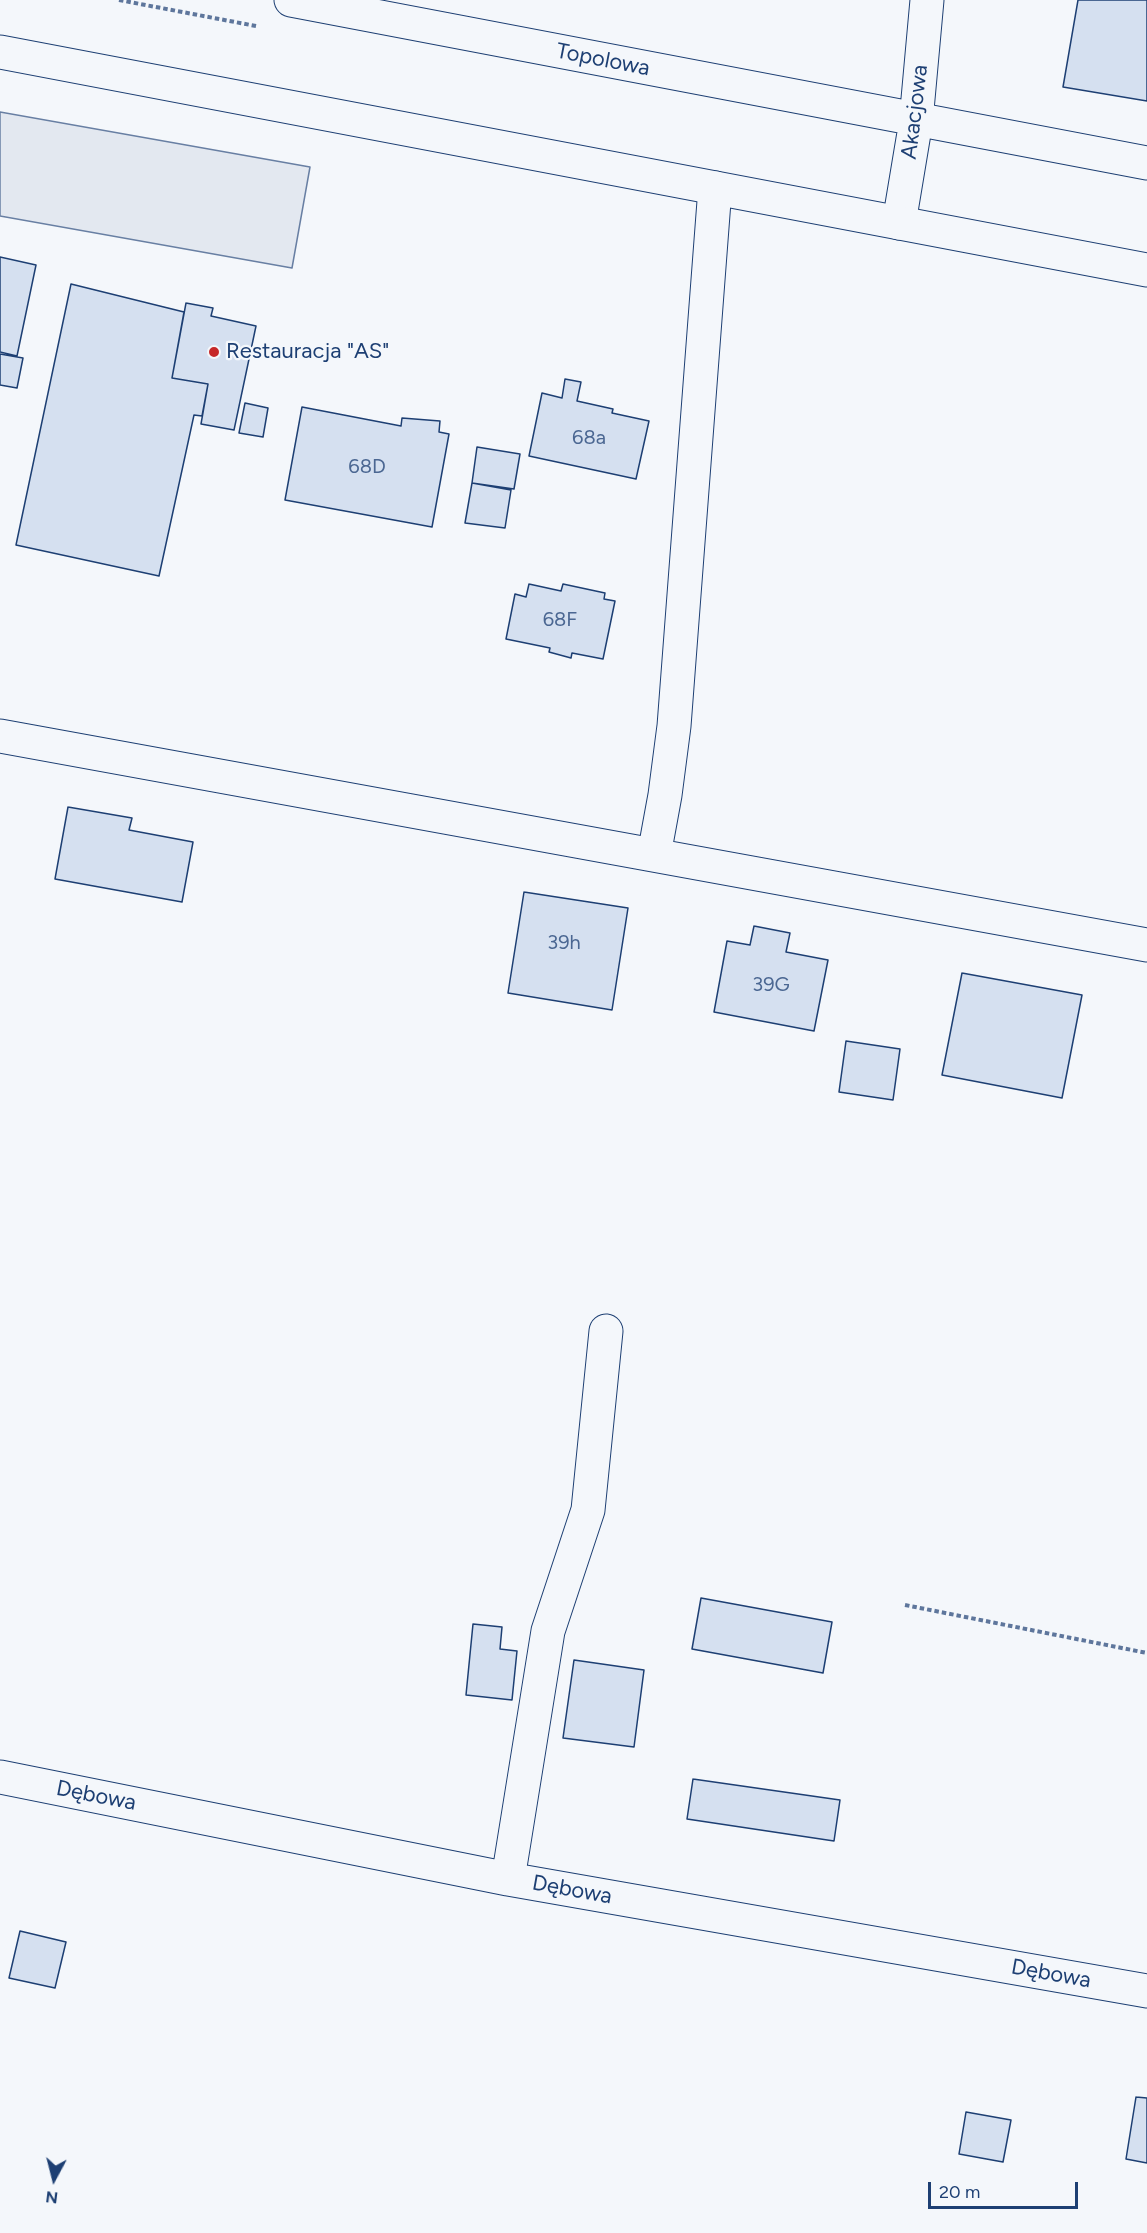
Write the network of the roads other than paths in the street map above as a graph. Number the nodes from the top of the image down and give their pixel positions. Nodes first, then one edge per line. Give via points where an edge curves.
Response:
1 (291, 0) edge
2 (927, 0) edge
3 (0, 52) edge
4 (916, 121) junction
5 (1147, 163) edge
6 (715, 188) junction
7 (898, 223) junction
8 (1147, 270) edge
9 (0, 736) edge
10 (654, 855) junction
11 (1147, 945) edge
12 (606, 1331) dead end
13 (0, 1777) edge
14 (508, 1879) junction
15 (1147, 1991) edge

1 - 4 street, Topolowa
2 - 4 street, Akacjowa
3 - 6 street
4 - 5 street, Topolowa
4 - 7 street, Akacjowa
6 - 7 street
6 - 10 street via 674,726
7 - 8 street
9 - 10 street
10 - 11 street
12 - 14 street via 588,1510 548,1631
13 - 14 street, Dębowa
14 - 15 street, Dębowa

